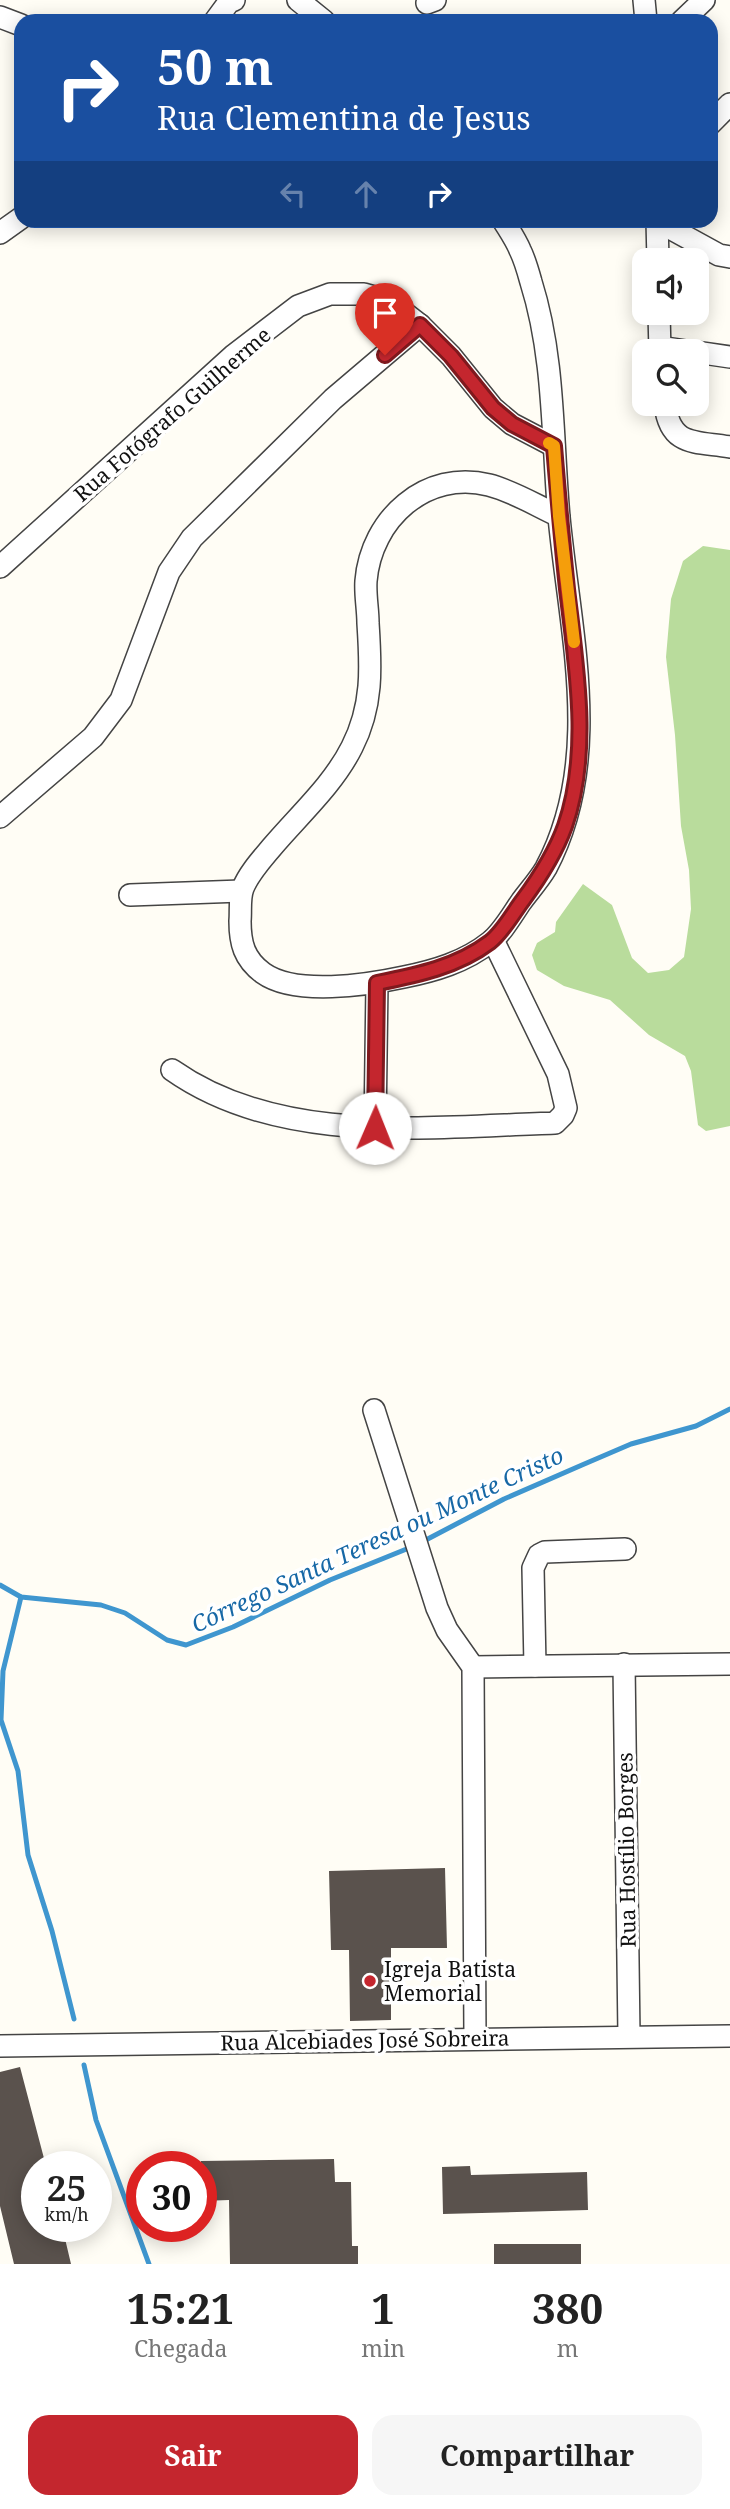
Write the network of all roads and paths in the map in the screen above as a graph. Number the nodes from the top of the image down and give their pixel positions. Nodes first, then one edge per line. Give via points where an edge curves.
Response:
1 (234, 0) edge
2 (298, 0) edge
3 (704, 0) edge
4 (220, 14) edge
5 (315, 14) edge
6 (689, 14) edge
7 (508, 228) edge
8 (657, 228) edge
9 (673, 228) edge
10 (658, 248) edge
11 (726, 251) edge
12 (420, 325) junction
13 (709, 354) edge
14 (730, 358) edge
15 (667, 416) edge
16 (554, 446) junction
17 (730, 447) edge
18 (559, 516) junction
19 (0, 567) edge
20 (0, 817) edge
21 (241, 891) junction
22 (130, 895) dead end
23 (493, 940) junction
24 (377, 983) junction
25 (172, 1070) dead end
26 (375, 1128) junction
27 (374, 1410) dead end
28 (625, 1549) dead end
29 (624, 1664) junction
30 (730, 1664) edge
31 (535, 1666) junction
32 (473, 1667) junction
33 (629, 2036) junction
34 (730, 2036) edge
35 (475, 2039) junction
36 (0, 2046) edge

1 - 4 street
2 - 5 street
3 - 6 street
7 - 16 street via 521,251 546,337
8 - 10 street
9 - 11 street
12 - 16 street, Rua Fotógrafo Guilherme via 493,408 512,424
12 - 19 street, Rua Fotógrafo Guilherme via 389,302 365,294 330,293 298,306 234,355
12 - 20 street via 333,399 192,538 169,572 121,699 93,737
13 - 14 street
15 - 17 street via 682,438
16 - 18 street
18 - 21 street via 490,485 460,482 434,485 391,518 372,552 366,582 367,712 351,750 331,779 267,852
18 - 23 street via 578,683 577,768 565,825 545,871
21 - 22 street
21 - 24 street via 240,941 246,957 264,974 308,986
23 - 24 street via 431,972
23 - 26 street via 558,1074 566,1108 563,1115 555,1123
24 - 26 street
25 - 26 street via 196,1087 246,1108
27 - 32 street via 437,1608
28 - 31 street via 539,1555 533,1568
29 - 30 street
29 - 31 street
29 - 33 street, Rua Hostílio Borges
31 - 32 street
32 - 35 street
33 - 34 street, Rua Alcebiades José Sobreira
33 - 35 street, Rua Alcebiades José Sobreira
35 - 36 street, Rua Alcebiades José Sobreira

